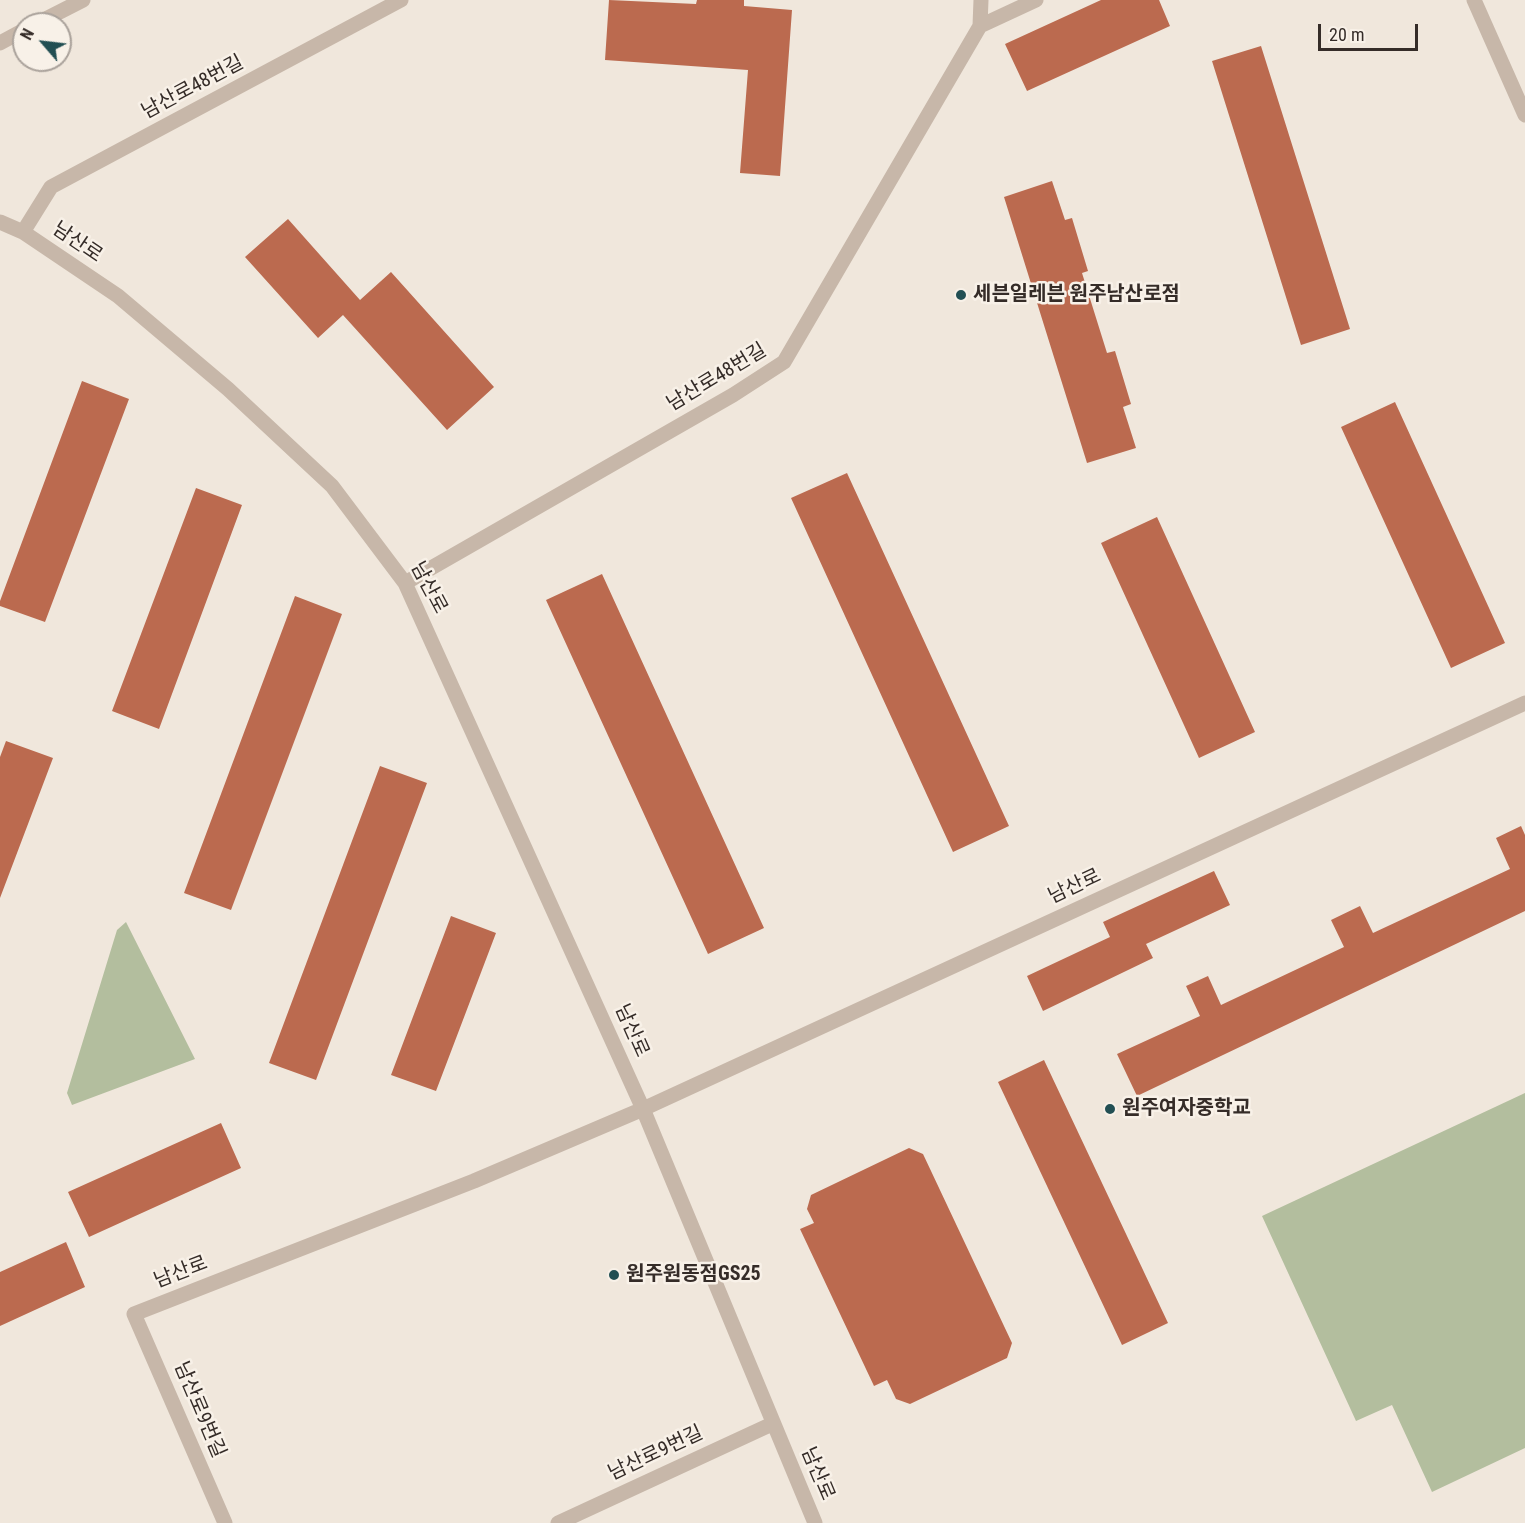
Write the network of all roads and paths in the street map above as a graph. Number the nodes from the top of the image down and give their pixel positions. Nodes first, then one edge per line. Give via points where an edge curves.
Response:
1 (83, 0) edge
2 (401, 0) edge
3 (981, 0) edge
4 (1036, 0) edge
5 (1474, 0) edge
6 (60, 12) edge
7 (981, 26) junction
8 (1525, 115) edge
9 (0, 222) edge
10 (23, 232) junction
11 (405, 583) junction
12 (1525, 703) edge
13 (643, 1109) junction
14 (134, 1314) joint
15 (772, 1424) junction
16 (225, 1523) edge
17 (558, 1523) edge
18 (814, 1523) edge

1 - 6 street
2 - 10 street, 남산로48번길 via 51,187
3 - 7 street
4 - 7 street
5 - 8 street
7 - 11 street, 남산로48번길 via 783,362 733,395
9 - 10 street, 남산로
10 - 11 street, 남산로 via 118,296 228,389 332,486
11 - 13 street, 남산로
12 - 13 street, 남산로
13 - 14 street, 남산로 via 474,1181
13 - 15 street, 남산로
14 - 16 street, 남산로9번길
15 - 17 street, 남산로9번길
15 - 18 street, 남산로

